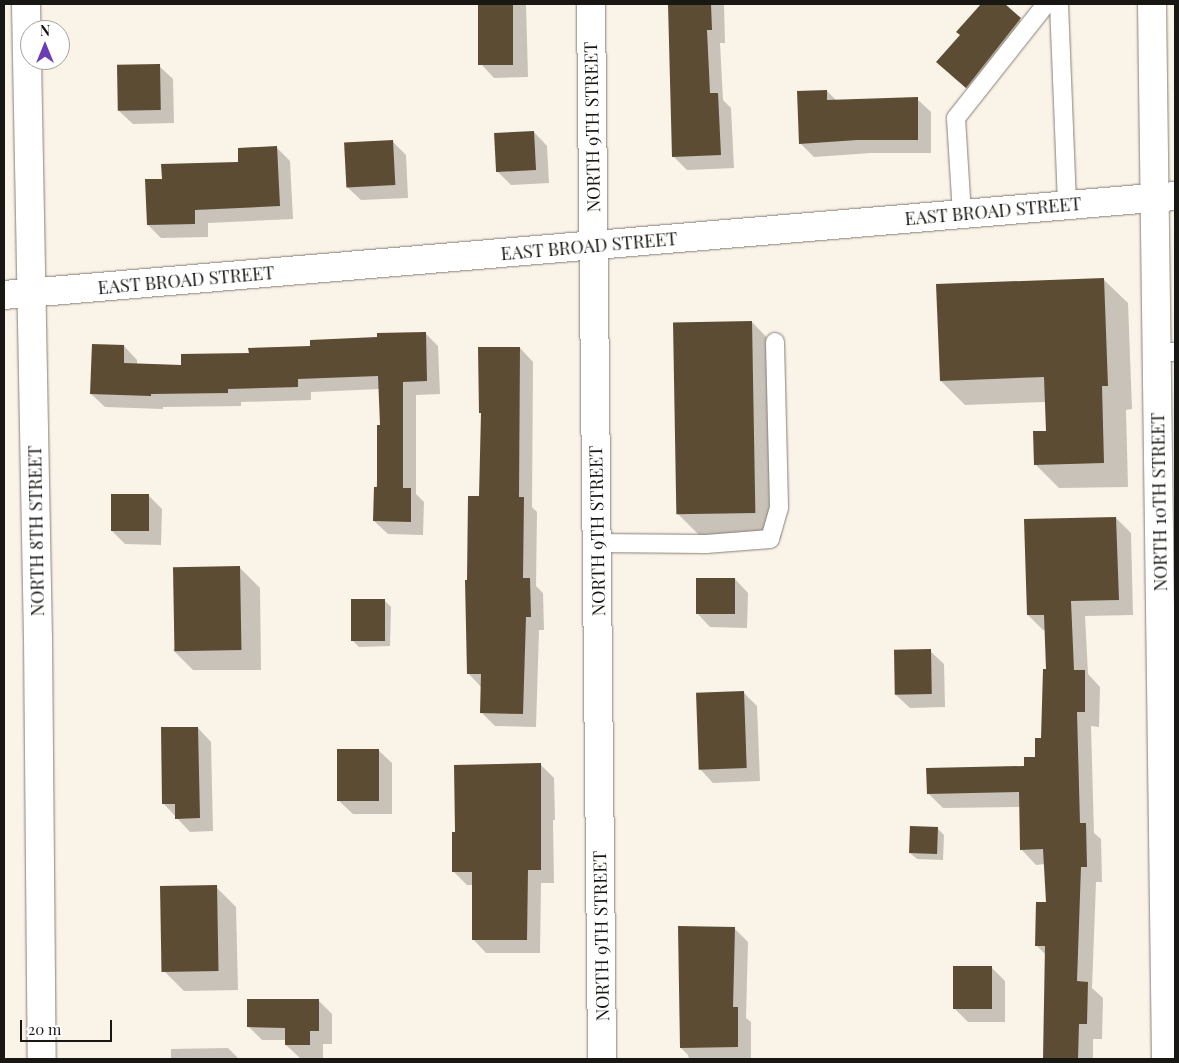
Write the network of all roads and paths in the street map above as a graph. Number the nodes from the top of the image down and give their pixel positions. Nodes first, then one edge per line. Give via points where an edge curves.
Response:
1 (26, 4) edge
2 (591, 4) edge
3 (1046, 4) edge
4 (1059, 4) edge
5 (1152, 4) edge
6 (1165, 197) edge
7 (1067, 205) junction
8 (962, 214) junction
9 (594, 245) junction
10 (32, 293) junction
11 (4, 296) edge
12 (775, 342) dead end
13 (1166, 352) edge
14 (597, 542) junction
15 (42, 1059) edge
16 (602, 1059) edge
17 (1166, 1059) edge

1 - 10 street, NORTH 8TH STREET
2 - 9 street, NORTH 9TH STREET
3 - 8 lane via 956,118
4 - 7 lane
5 - 6 street, NORTH 10TH STREET
6 - 7 street, EAST BROAD STREET
6 - 13 street, NORTH 10TH STREET
7 - 8 street, EAST BROAD STREET
8 - 9 street, EAST BROAD STREET
9 - 10 street, EAST BROAD STREET
9 - 14 street, NORTH 9TH STREET
10 - 11 street, EAST BROAD STREET
10 - 15 street, NORTH 8TH STREET
12 - 14 lane via 779,507 770,539 706,544
13 - 17 street, NORTH 10TH STREET
14 - 16 street, NORTH 9TH STREET

